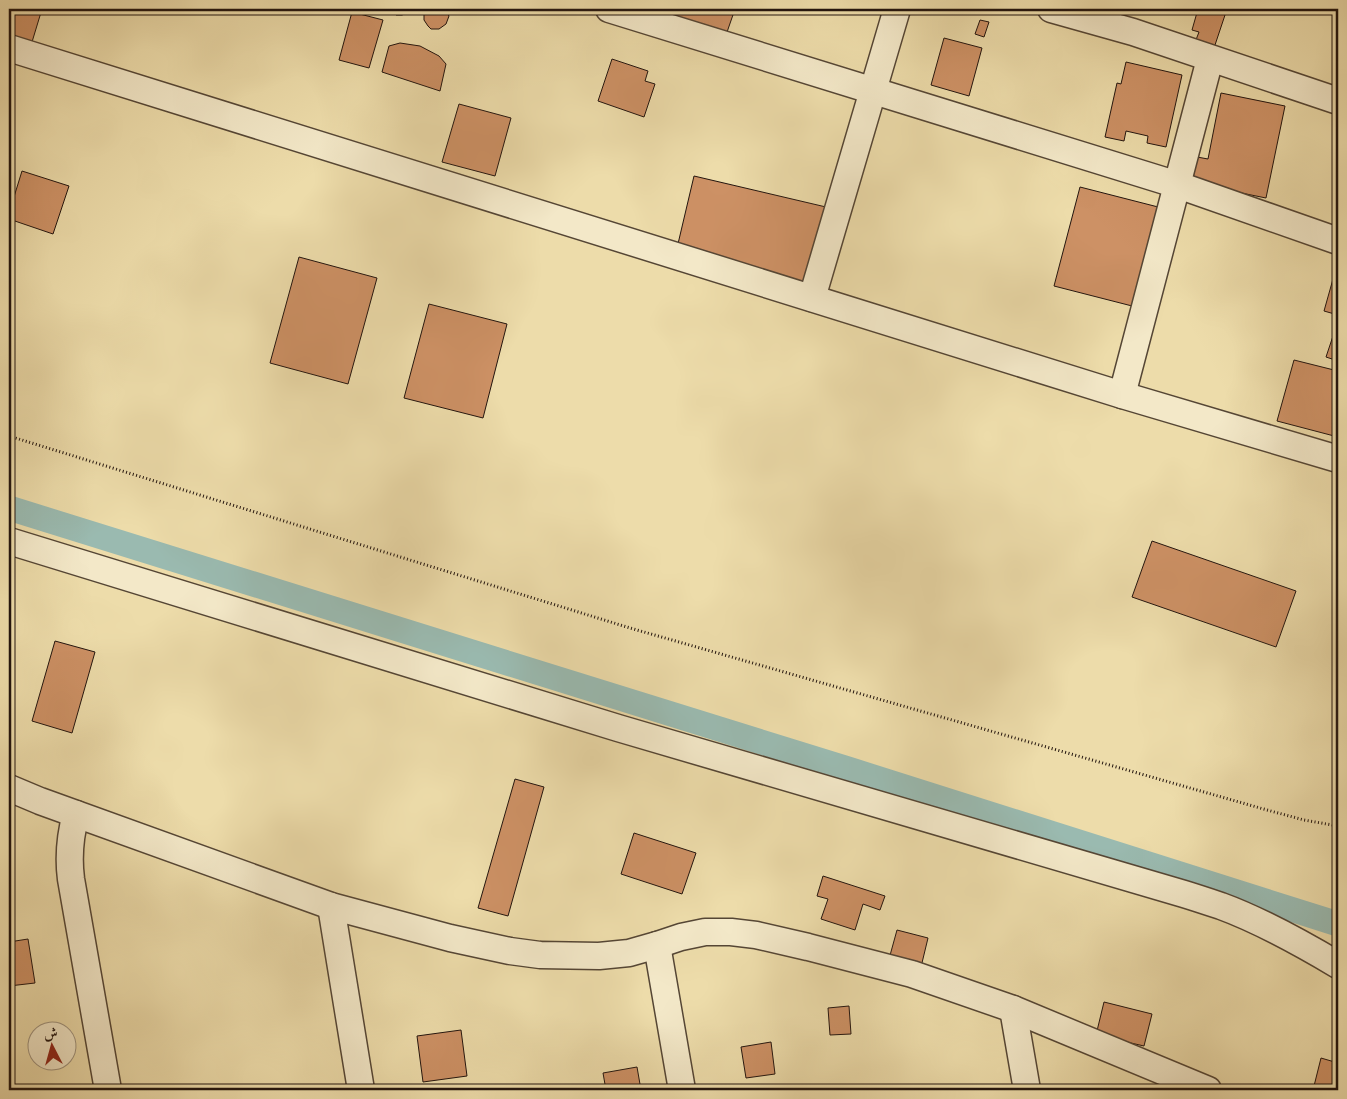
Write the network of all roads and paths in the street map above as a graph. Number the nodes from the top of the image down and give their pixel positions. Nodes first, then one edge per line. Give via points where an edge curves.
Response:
1 (609, 9) edge
2 (897, 9) edge
3 (1051, 9) edge
4 (9, 48) edge
5 (1210, 59) junction
6 (873, 90) junction
7 (1338, 101) edge
8 (1178, 184) junction
9 (1338, 241) edge
10 (812, 298) junction
11 (1122, 395) junction
12 (9, 436) edge
13 (1338, 459) edge
14 (9, 541) edge
15 (9, 788) edge
16 (76, 814) junction
17 (1338, 826) edge
18 (331, 906) junction
19 (657, 945) junction
20 (1338, 965) edge
21 (1014, 1009) junction
22 (108, 1090) edge
23 (361, 1090) edge
24 (682, 1090) edge
25 (1027, 1090) edge
26 (1208, 1090) edge

1 - 6 street
2 - 6 street
3 - 5 street via 1133,32
4 - 10 street
5 - 7 street
5 - 8 street
6 - 8 street
6 - 10 street
8 - 9 street
8 - 11 street
10 - 11 street
11 - 13 street
12 - 17 path via 630,628 1304,820
14 - 20 street via 618,728 1194,897 1259,922
15 - 16 street
16 - 18 street
16 - 22 street via 71,830 69,863
18 - 19 street via 510,951 599,956 629,953
18 - 23 street
19 - 21 street via 706,932 756,936 886,967
19 - 24 street
21 - 25 street
21 - 26 street

